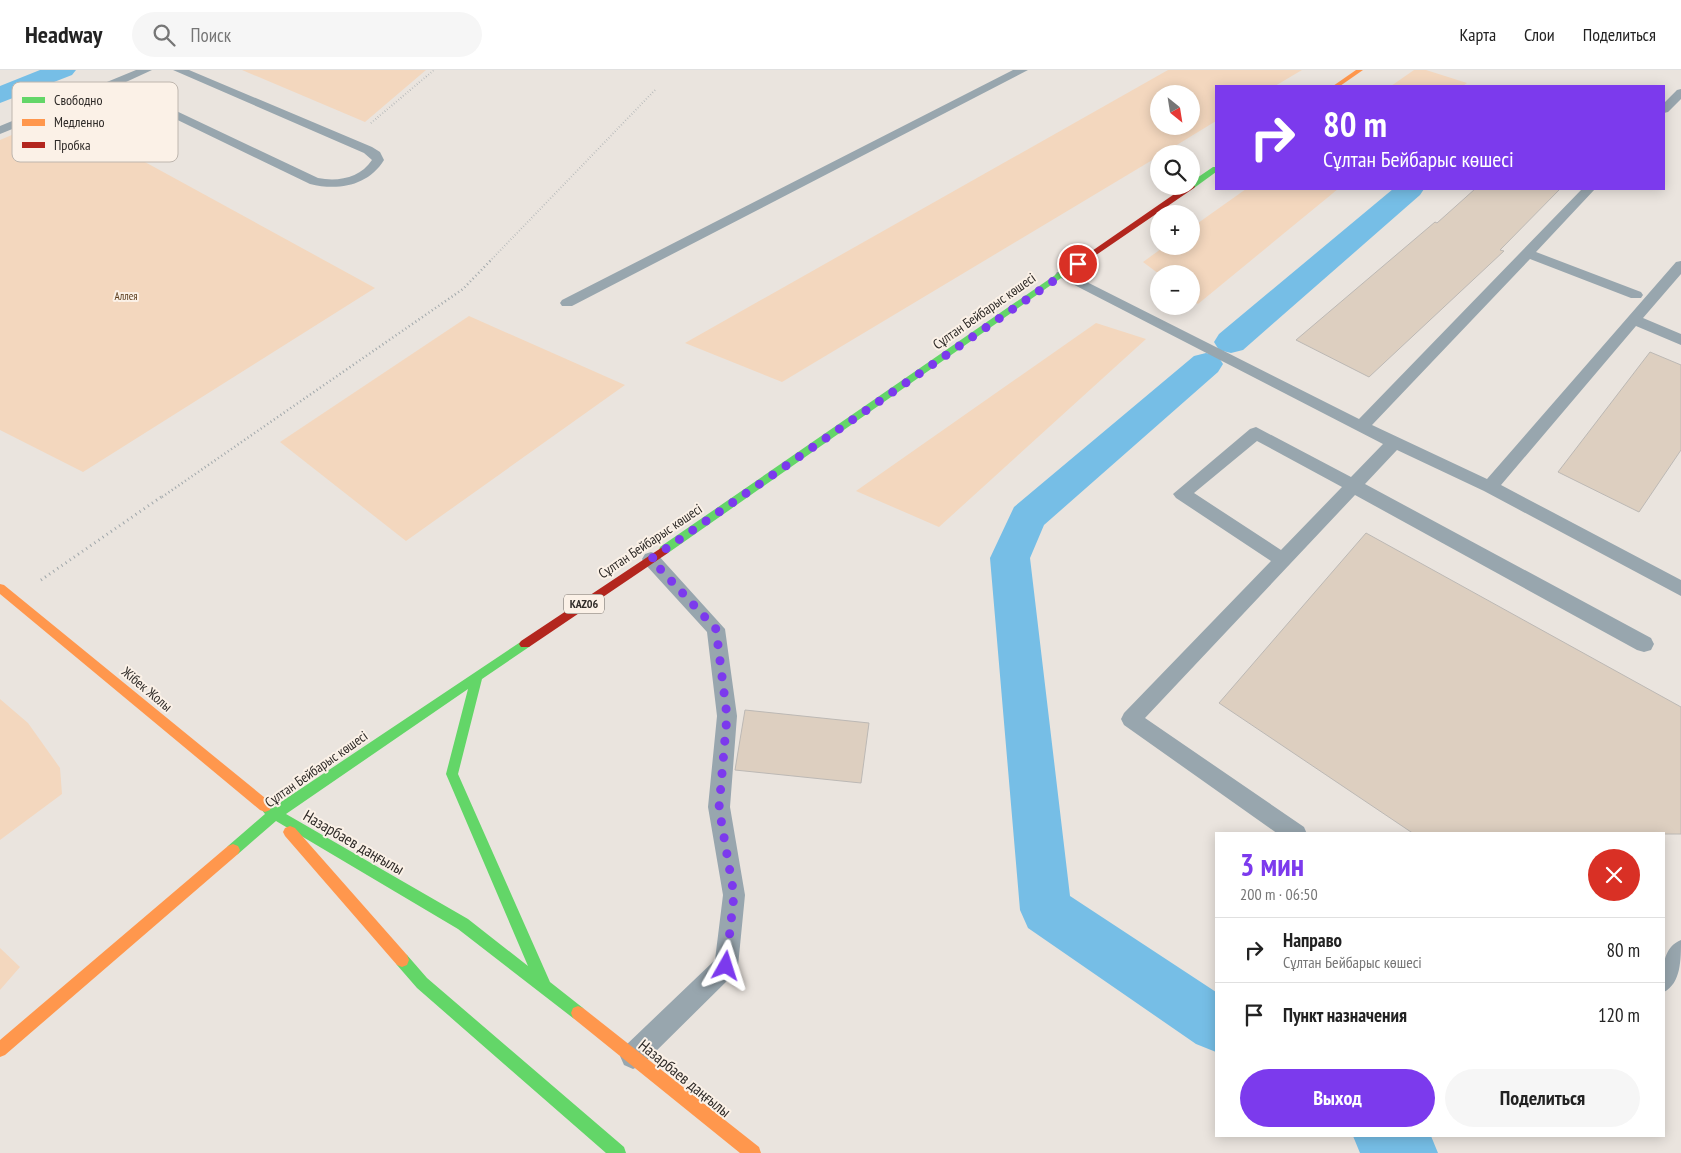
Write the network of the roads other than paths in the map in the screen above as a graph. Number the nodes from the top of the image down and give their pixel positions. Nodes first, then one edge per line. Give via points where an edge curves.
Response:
1 (146, 70) edge
2 (179, 70) edge
3 (1022, 70) edge
4 (1360, 70) edge
5 (117, 82) edge
6 (1338, 85) edge
7 (1681, 92) edge
8 (1665, 109) edge
9 (178, 116) edge
10 (12, 125) edge
11 (0, 130) edge
12 (1215, 170) edge
13 (1200, 180) edge
14 (1588, 190) edge
15 (1178, 195) edge
16 (1527, 253) junction
17 (1681, 265) edge
18 (1062, 275) junction
19 (1636, 295) dead end
20 (567, 304) dead end
21 (1634, 320) junction
22 (1681, 340) edge
23 (1361, 428) junction
24 (1394, 442) junction
25 (1354, 485) junction
26 (1490, 487) junction
27 (651, 559) junction
28 (1283, 560) junction
29 (0, 588) edge
30 (1681, 589) edge
31 (1644, 644) dead end
32 (477, 677) junction
33 (275, 814) junction
34 (1293, 832) edge
35 (1681, 952) edge
36 (1665, 978) edge
37 (546, 989) junction
38 (0, 1050) edge
39 (633, 1056) junction
40 (618, 1153) edge
41 (753, 1153) edge

1 - 5 lane
2 - 9 lane via 368,150 378,160 375,166 351,180 327,184 314,181
3 - 20 lane
4 - 6 main road
7 - 8 lane
10 - 11 lane
12 - 13 main road, Сұлтан Бейбарыс көшесі / KAZ06
14 - 16 lane
15 - 18 main road, Сұлтан Бейбарыс көшесі / KAZ06
16 - 19 lane
16 - 23 lane
17 - 21 lane
18 - 23 lane
18 - 27 main road, Сұлтан Бейбарыс көшесі / KAZ06
21 - 22 lane
21 - 26 lane
23 - 24 lane
24 - 25 lane
24 - 26 lane
25 - 28 lane
25 - 28 lane via 1256,433 1182,494
25 - 31 lane
26 - 30 lane
27 - 32 main road, Сұлтан Бейбарыс көшесі / KAZ06
27 - 39 lane via 716,629 727,716 719,808 734,895 726,966
28 - 34 lane via 1131,719
29 - 33 main road, Жібек Жолы
32 - 33 main road, Сұлтан Бейбарыс көшесі / KAZ06
32 - 37 main road via 452,774
33 - 37 main road, Назарбаев даңғылы via 462,924
33 - 38 main road, Сұлтан Бейбарыс көшесі / KAZ06
33 - 40 main road, Назарбаев даңғылы via 422,983
35 - 36 lane
37 - 39 main road, Назарбаев даңғылы
39 - 41 main road, Назарбаев даңғылы

